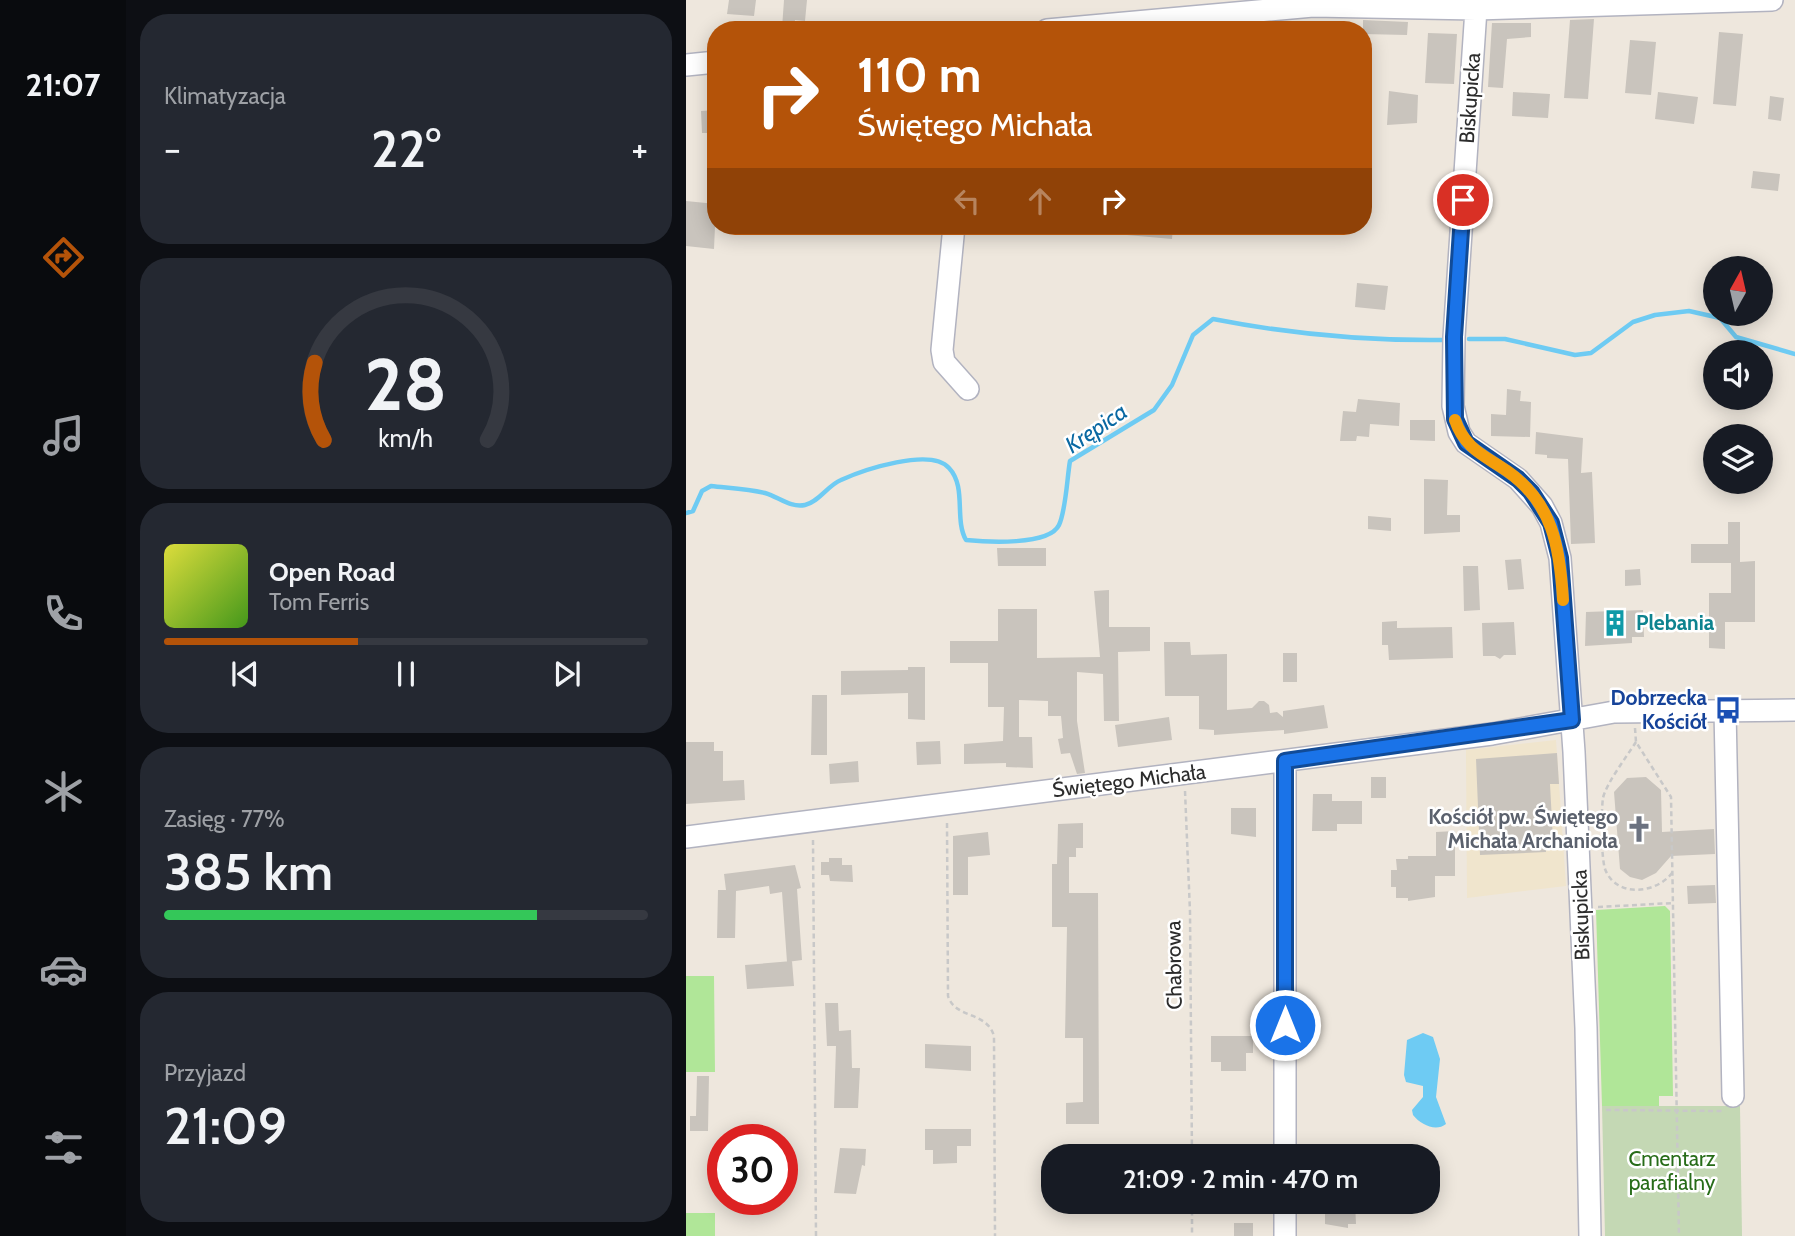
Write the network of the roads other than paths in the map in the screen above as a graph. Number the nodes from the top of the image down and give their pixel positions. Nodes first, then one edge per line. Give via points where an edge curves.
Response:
1 (1772, 0) edge
2 (1476, 9) junction
3 (1146, 21) edge
4 (707, 63) edge
5 (686, 65) edge
6 (953, 235) edge
7 (968, 389) dead end
8 (1725, 710) junction
9 (1795, 710) edge
10 (1572, 720) junction
11 (1285, 761) junction
12 (686, 837) edge
13 (1729, 1103) road end
14 (1285, 1144) edge
15 (1285, 1214) edge
16 (1285, 1236) edge
17 (1590, 1236) edge

1 - 2 street
2 - 3 street via 1312,6
2 - 10 street, Biskupicka via 1454,337 1455,419 1466,443 1518,479 1551,523 1560,558
4 - 5 street
6 - 7 street via 942,350 944,362
8 - 9 street, Świętego Michała
8 - 10 street, Świętego Michała via 1634,710
8 - 13 street
10 - 11 street, Świętego Michała
10 - 17 street, Biskupicka
11 - 12 street, Świętego Michała
11 - 14 street
15 - 16 street

